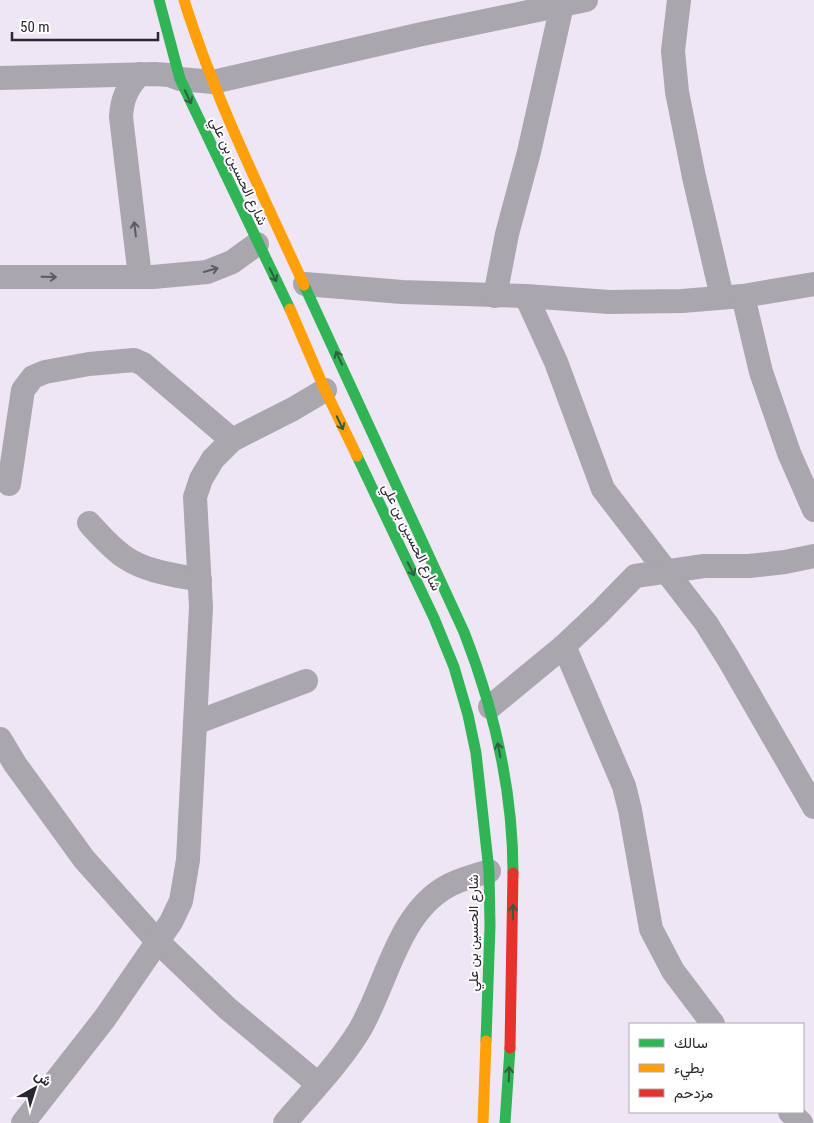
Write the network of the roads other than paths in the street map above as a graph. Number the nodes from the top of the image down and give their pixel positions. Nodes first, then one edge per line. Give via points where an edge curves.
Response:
1 (159, 0) edge
2 (184, 0) edge
3 (679, 0) edge
4 (579, 1) edge
5 (140, 74) junction
6 (0, 78) edge
7 (180, 79) junction
8 (213, 82) junction
9 (257, 244) junction
10 (0, 276) edge
11 (140, 277) junction
12 (305, 284) junction
13 (814, 284) edge
14 (495, 296) junction
15 (526, 296) junction
16 (732, 296) junction
17 (325, 390) junction
18 (232, 440) junction
19 (9, 484) dead end
20 (814, 510) edge
21 (89, 523) dead end
22 (814, 556) edge
23 (667, 572) junction
24 (200, 580) junction
25 (564, 646) junction
26 (306, 681) dead end
27 (490, 707) junction
28 (195, 723) junction
29 (0, 739) edge
30 (7, 770) edge
31 (814, 807) edge
32 (489, 872) junction
33 (157, 941) junction
34 (712, 1023) edge
35 (318, 1084) junction
36 (791, 1113) edge
37 (23, 1123) edge
38 (285, 1123) edge
39 (483, 1123) edge
40 (505, 1123) edge
41 (801, 1123) edge

1 - 7 street, شارع الحسين بن علي
2 - 8 street, شارع الحسين بن علي
3 - 16 street via 673,51 677,92 694,177
4 - 8 street
4 - 14 street via 529,152 507,234
5 - 6 street
5 - 7 street via 162,74
11 -> 5 street via 121,117 126,93
7 - 8 street
7 -> 9 street, شارع الحسين بن علي
8 - 12 street, شارع الحسين بن علي
11 -> 9 street via 207,272 232,262
9 -> 17 street, شارع الحسين بن علي
10 -> 11 street
12 - 14 street
27 -> 12 street, شارع الحسين بن علي via 464,632
13 - 16 street
14 - 15 street
15 - 16 street via 609,302 682,301
15 - 23 street via 556,362 603,489
16 - 20 street via 789,453
17 - 18 street
17 -> 32 street, شارع الحسين بن علي via 434,618 454,667 476,752
18 - 19 street via 143,364 134,360 45,372 33,377 23,390
18 - 24 street via 213,459 195,497
21 - 24 street via 126,558 145,567
22 - 23 street via 749,566 704,566
23 - 25 street via 635,576
23 - 31 street via 706,623
24 - 28 street
25 - 27 street
25 - 34 street via 624,786 651,929 673,971
26 - 28 street
40 -> 27 street, شارع الحسين بن علي via 512,982 512,833
28 - 33 street via 188,860 181,901
29 - 30 street
30 - 33 street
32 - 35 street via 445,887 426,903 398,946 358,1033
32 - 39 street, شارع الحسين بن علي
33 - 35 street via 234,1014
33 - 37 street via 105,1018
35 - 38 street
36 - 41 street

